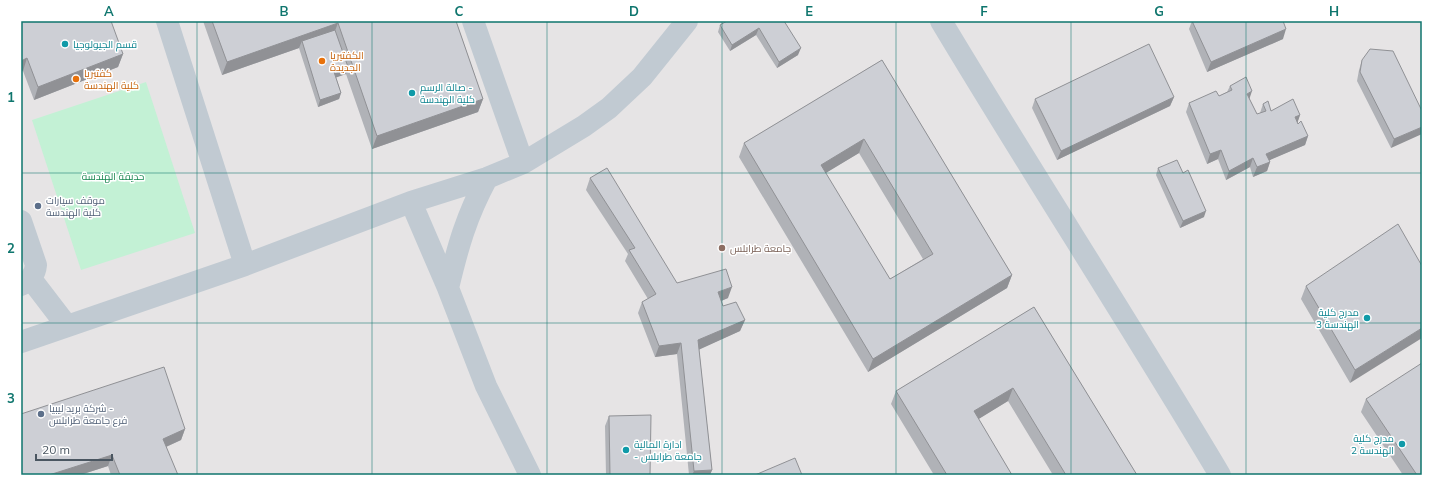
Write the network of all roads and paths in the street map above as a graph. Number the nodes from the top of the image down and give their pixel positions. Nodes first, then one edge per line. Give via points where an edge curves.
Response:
1 (166, 21) edge
2 (473, 21) edge
3 (687, 21) edge
4 (941, 21) edge
5 (524, 163) junction
6 (487, 178) junction
7 (411, 202) junction
8 (22, 225) edge
9 (245, 265) junction
10 (26, 282) edge
11 (448, 288) junction
12 (67, 326) junction
13 (21, 342) edge
14 (530, 475) edge
15 (1220, 475) edge

1 - 9 street
2 - 5 street
3 - 5 street via 642,77 609,108
4 - 15 street
5 - 6 street
6 - 7 street
6 - 11 street via 471,207 459,239
7 - 9 street
7 - 11 street
8 - 10 street via 36,265 35,273
9 - 12 street
10 - 12 street
11 - 14 street via 486,386
12 - 13 street

